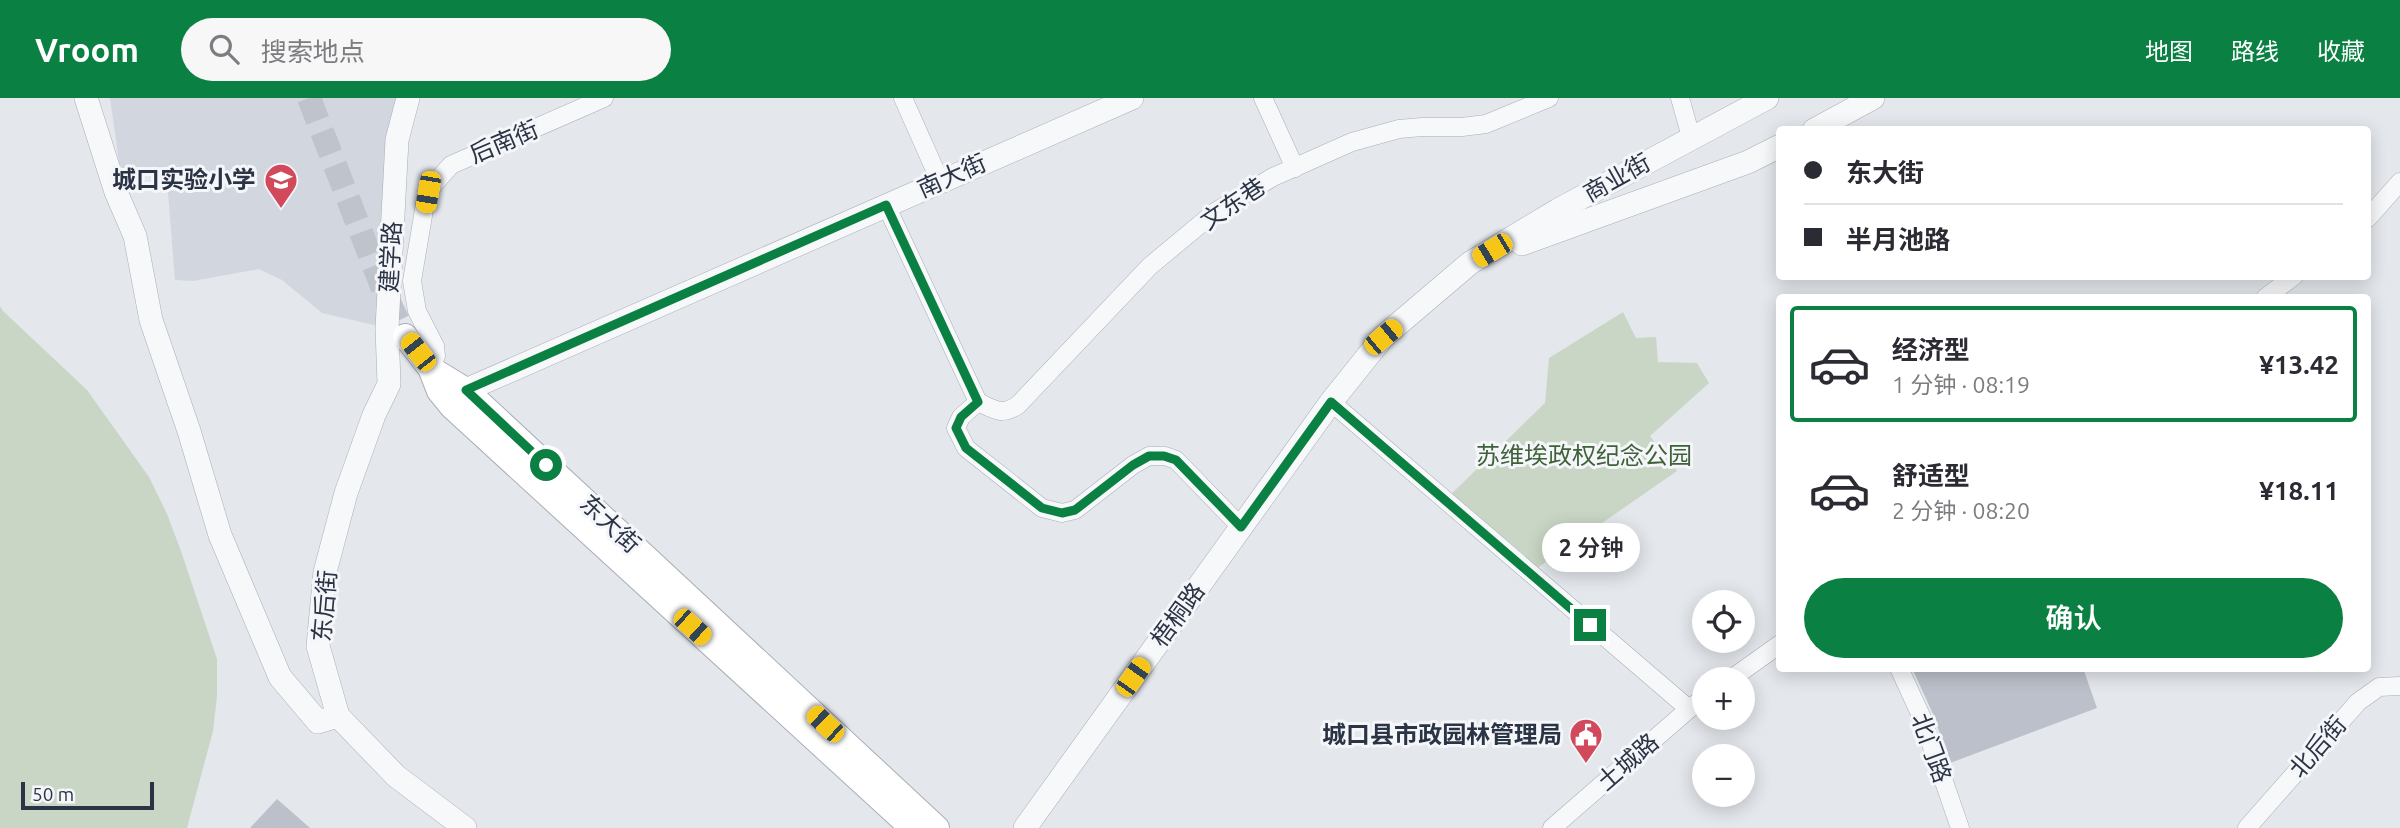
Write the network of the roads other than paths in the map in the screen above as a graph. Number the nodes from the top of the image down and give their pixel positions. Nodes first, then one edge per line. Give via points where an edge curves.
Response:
1 (86, 98) edge
2 (408, 98) edge
3 (604, 98) edge
4 (903, 98) edge
5 (1132, 98) edge
6 (1263, 98) edge
7 (1549, 98) edge
8 (1680, 98) edge
9 (1768, 98) edge
10 (1873, 98) edge
11 (1821, 126) edge
12 (1691, 137) junction
13 (1776, 148) edge
14 (1295, 167) junction
15 (940, 181) junction
16 (2400, 182) edge
17 (886, 205) junction
18 (2371, 215) edge
19 (1470, 263) junction
20 (2289, 280) edge
21 (2270, 294) edge
22 (405, 336) tunnel mouth
23 (430, 368) junction
24 (466, 390) junction
25 (978, 402) junction
26 (1331, 402) junction
27 (374, 415) joint
28 (1241, 527) junction
29 (1776, 647) edge
30 (1748, 667) edge
31 (1901, 672) edge
32 (2400, 686) edge
33 (1692, 707) edge
34 (1689, 709) junction
35 (338, 716) junction
36 (465, 828) edge
37 (912, 828) edge
38 (937, 828) edge
39 (1025, 828) edge
40 (1552, 828) edge
41 (1960, 828) edge
42 (2247, 828) edge

1 - 35 street via 135,236 151,320 220,535 280,677 318,722
2 - 27 street, 建学路 via 397,140 388,384
3 - 23 street, 后南街 via 451,164 428,192 412,281 417,311 435,346
4 - 15 street
5 - 15 street, 南大街
6 - 14 street
7 - 14 street, 文东巷 via 1486,124 1399,129 1352,142
8 - 12 street
9 - 12 street, 商业街
10 - 11 street
12 - 19 street, 商业街
13 - 19 street, 商业街
14 - 25 street, 文东巷 via 1215,212 1150,266 1018,405 1008,412
15 - 17 street, 南大街
16 - 18 street
17 - 24 street, 南大街
17 - 25 street
19 - 26 street, 商业街 via 1383,337
20 - 21 street
22 - 23 main road
23 - 24 main road, 东大街
23 - 37 main road, 东大街 via 452,407
24 - 38 main road, 东大街
25 - 28 street via 961,417 956,428 960,439 1042,508 1062,513 1075,510 1133,465 1149,456 1164,456 1176,460
26 - 28 street, 梧桐路
26 - 34 street
27 - 35 street, 东后街 via 325,572 318,646
28 - 39 street, 梧桐路
29 - 30 street
31 - 41 street, 北门路
32 - 42 street, 北后街 via 2379,687 2358,702
33 - 34 street, 土城路
34 - 40 street, 土城路
35 - 36 street, 东后街 via 396,776

